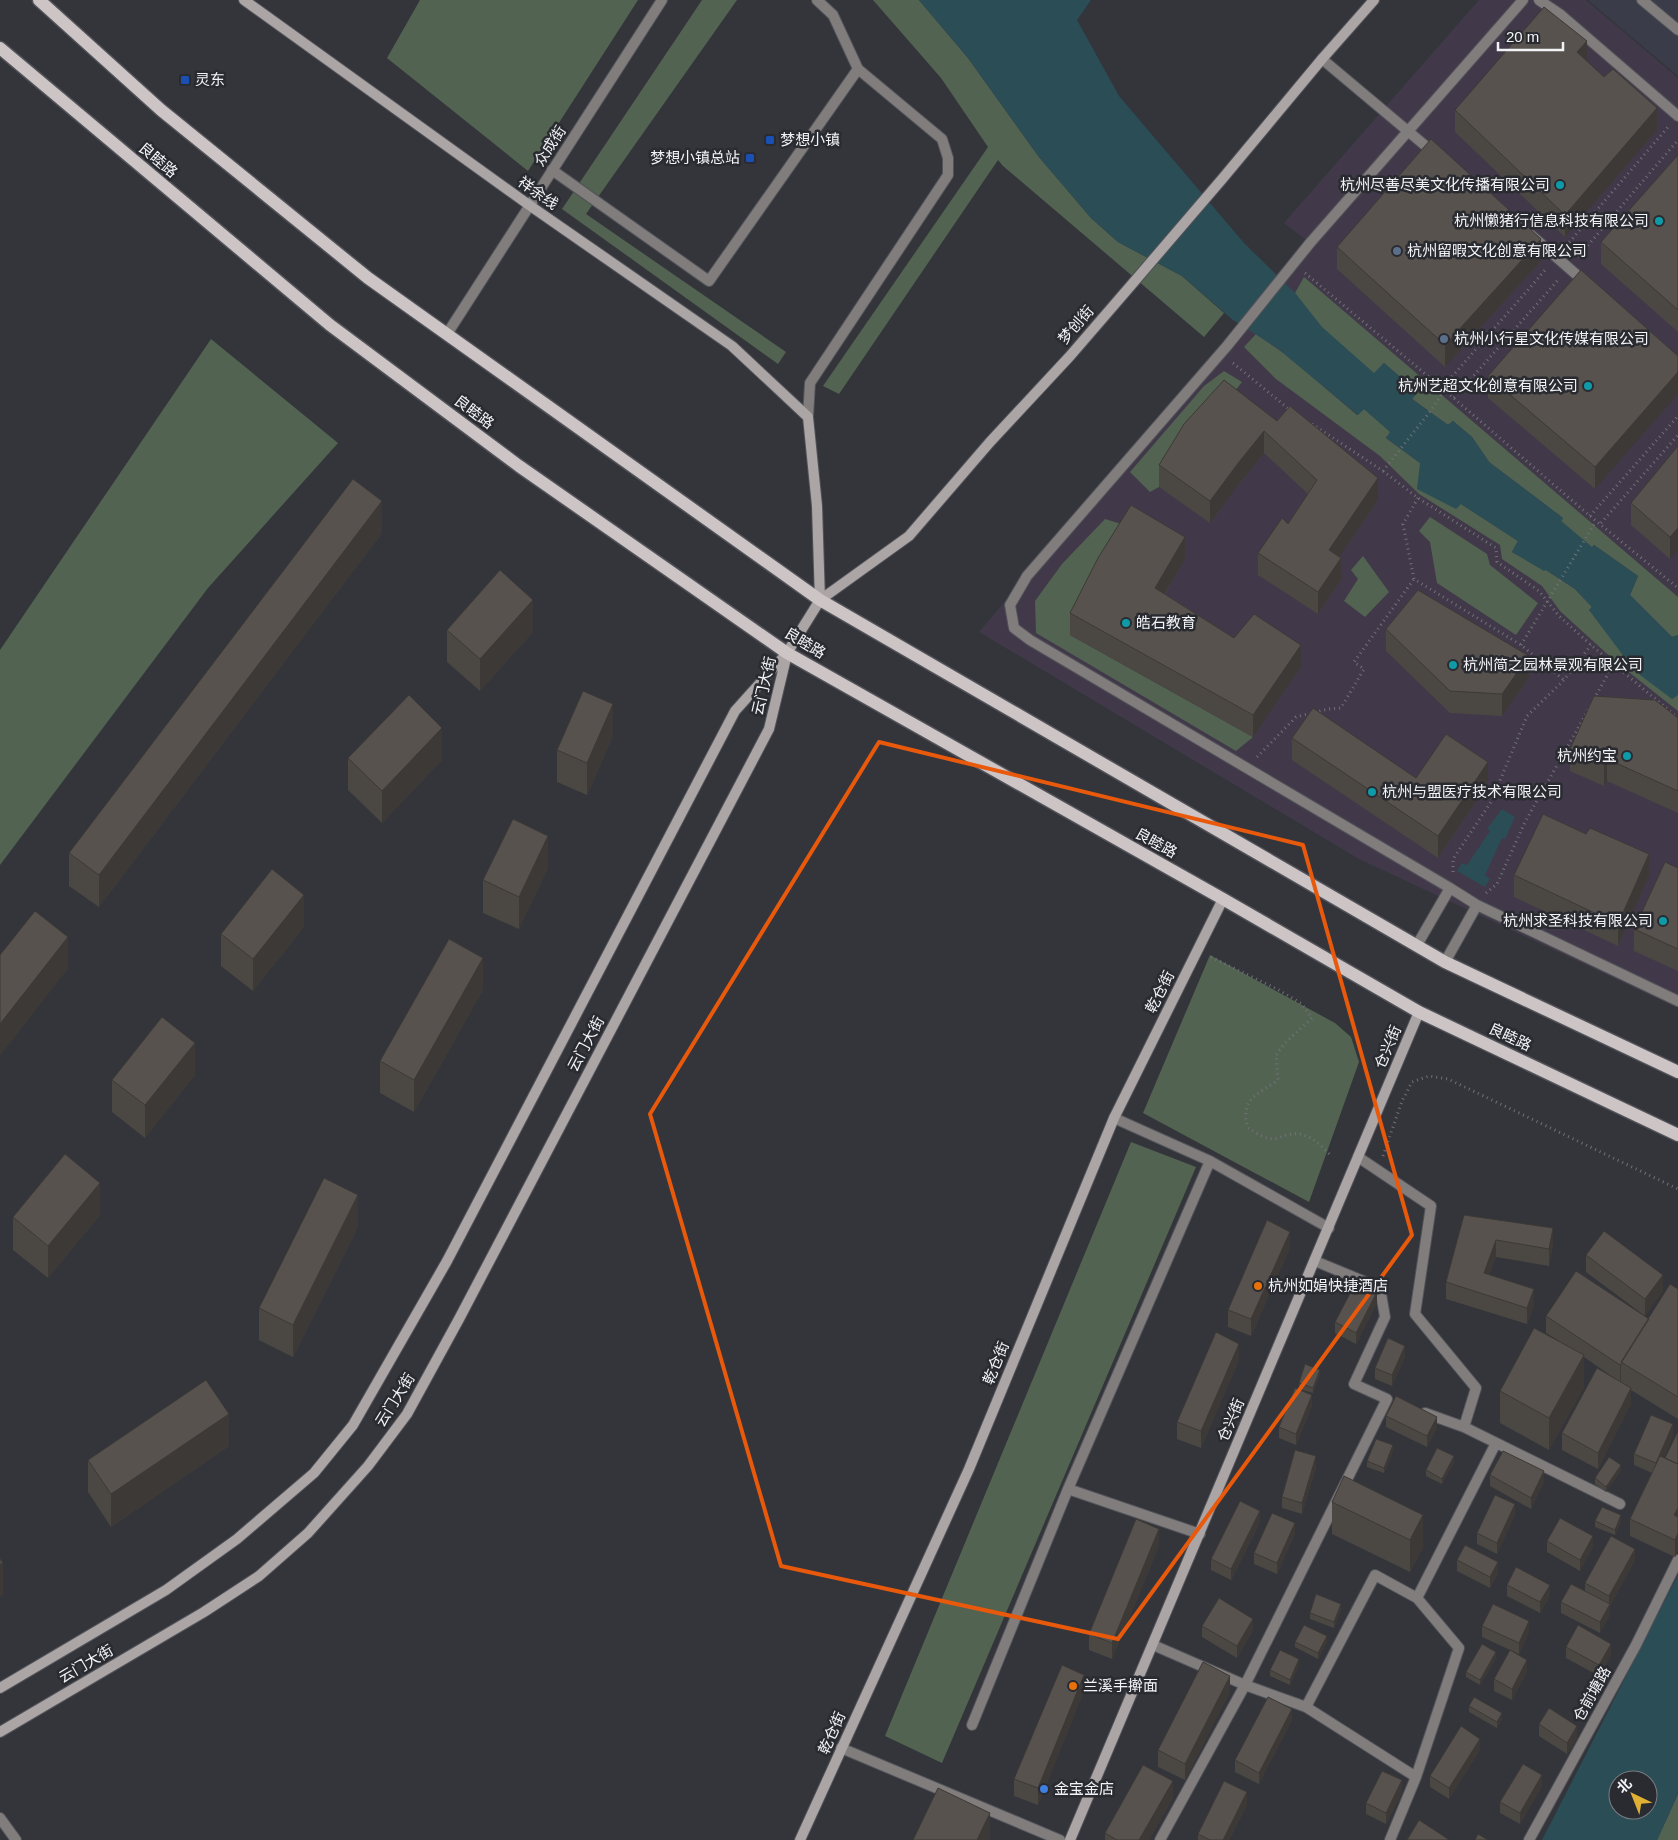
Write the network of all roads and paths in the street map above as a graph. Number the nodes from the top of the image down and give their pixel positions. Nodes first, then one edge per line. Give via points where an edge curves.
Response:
1 (39, 0) edge
2 (244, 0) edge
3 (662, 0) edge
4 (817, 0) edge
5 (1374, 0) edge
6 (1523, 0) edge
7 (1539, 0) edge
8 (1642, 0) edge
9 (1678, 30) edge
10 (0, 48) edge
11 (1322, 58) junction
12 (858, 70) junction
13 (1678, 116) edge
14 (1407, 131) junction
15 (1445, 162) edge
16 (552, 170) junction
17 (529, 205) junction
18 (1520, 225) edge
19 (1313, 279) dead end
20 (1591, 286) edge
21 (447, 334) junction
22 (1227, 346) junction
23 (1444, 390) junction
24 (1296, 414) edge
25 (808, 416) junction
26 (1678, 416) edge
27 (1304, 419) edge
28 (1678, 435) edge
29 (1383, 471) junction
30 (1418, 498) junction
31 (1590, 516) junction
32 (1596, 520) junction
33 (1601, 523) junction
34 (1414, 579) junction
35 (1678, 588) edge
36 (820, 600) junction
37 (1547, 602) junction
38 (1521, 645) junction
39 (1591, 645) junction
40 (787, 653) junction
41 (1613, 665) junction
42 (1564, 680) junction
43 (1678, 718) edge
44 (1247, 768) junction
45 (1453, 859) dead end
46 (1497, 884) dead end
47 (1450, 888) junction
48 (1223, 900) junction
49 (1478, 905) junction
50 (1417, 945) junction
51 (1198, 950) junction
52 (1445, 962) junction
53 (1678, 1001) edge
54 (1419, 1012) junction
55 (1678, 1072) edge
56 (1114, 1118) junction
57 (1678, 1135) edge
58 (1331, 1156) dead end
59 (1358, 1158) junction
60 (1210, 1161) junction
61 (1378, 1171) junction
62 (1678, 1189) edge
63 (1329, 1228) junction
64 (1314, 1261) junction
65 (1413, 1408) edge
66 (1464, 1427) junction
67 (1496, 1443) junction
68 (1068, 1489) junction
69 (1620, 1504) dead end
70 (1200, 1534) junction
71 (1678, 1560) edge
72 (1418, 1598) junction
73 (1153, 1645) junction
74 (1245, 1685) junction
75 (0, 1688) edge
76 (1306, 1707) junction
77 (972, 1725) dead end
78 (0, 1732) edge
79 (841, 1748) junction
80 (1416, 1777) junction
81 (0, 1818) edge
82 (16, 1840) edge
83 (800, 1840) edge
84 (1060, 1840) edge
85 (1070, 1840) edge
86 (1160, 1840) edge
87 (1390, 1840) edge
88 (1530, 1840) edge

1 - 21 main road via 161,110 368,278
2 - 17 street, 祥余线
3 - 16 street, 众成街
4 - 12 street via 833,15
5 - 11 street, 梦创街
6 - 14 street
7 - 13 street via 1561,15
8 - 9 street
10 - 40 main road, 良睦路 via 330,325 519,466
11 - 14 street
11 - 36 street, 梦创街 via 1070,356 909,536
12 - 16 street via 709,281
12 - 25 street via 942,139 948,158 948,175 810,383
14 - 15 street
14 - 22 street
16 - 17 street, 众成街
17 - 21 street, 众成街
17 - 25 street, 祥余线 via 732,346
18 - 20 street
19 - 23 path
21 - 36 main road
22 - 24 path via 1230,360
22 - 44 street via 1027,576 1010,605 1014,628 1030,640
23 - 29 path
23 - 31 path
25 - 36 street via 817,506
26 - 31 path
27 - 29 path
28 - 33 path
29 - 30 path
30 - 34 path via 1403,524
30 - 37 path via 1496,548 1497,562 1539,591
31 - 32 path
32 - 33 path
32 - 37 path
33 - 35 path
34 - 38 path
34 - 44 path via 1354,662 1364,669 1341,708 1296,717
36 - 40 street, 梦创街
36 - 50 main road
37 - 38 path
37 - 39 path
38 - 42 path
39 - 41 path
39 - 42 path
40 - 48 main road, 良睦路
40 - 75 street, 云门大街 via 735,711 470,1218 353,1425 314,1473 237,1539 166,1590
40 - 78 street, 云门大街 via 769,729 407,1414 368,1466 308,1533 259,1576
41 - 43 path
41 - 46 path via 1525,822
42 - 45 path via 1527,716 1491,802
44 - 47 street
47 - 49 street
47 - 50 street
48 - 51 street, 乾仓街
48 - 54 main road, 良睦路
49 - 52 street
49 - 53 street
50 - 52 main road
51 - 56 street, 乾仓街
51 - 58 path via 1302,1004 1312,1018 1276,1055 1278,1080 1262,1088 1249,1101 1246,1123 1248,1128 1272,1139 1292,1134 1308,1136
52 - 55 main road
54 - 57 main road, 良睦路
54 - 59 street, 仓兴街
56 - 60 street
56 - 79 street, 乾仓街 via 969,1469
59 - 61 street
59 - 63 street, 仓兴街
60 - 63 street
60 - 68 street
61 - 62 path via 1402,1101 1412,1082 1429,1076 1448,1079
61 - 66 street via 1431,1206 1415,1314 1476,1388
63 - 64 street, 仓兴街
64 - 70 street, 仓兴街
64 - 74 street via 1380,1288 1385,1317 1354,1384 1391,1400
65 - 66 street
66 - 67 street
67 - 69 street
67 - 72 street
68 - 70 street
68 - 77 street
70 - 73 street, 仓兴街
71 - 88 street, 仓前塘路 via 1636,1645
72 - 76 street via 1375,1575
72 - 80 street via 1459,1648
73 - 74 street
73 - 85 street, 仓兴街
74 - 76 street
74 - 86 street
76 - 80 street
79 - 83 street, 乾仓街
79 - 84 street
80 - 87 street
81 - 82 street

